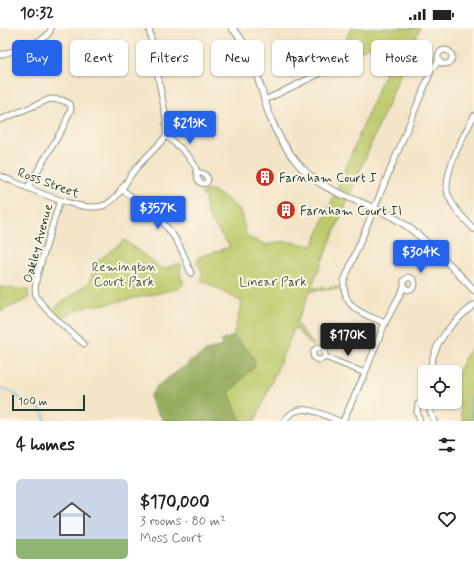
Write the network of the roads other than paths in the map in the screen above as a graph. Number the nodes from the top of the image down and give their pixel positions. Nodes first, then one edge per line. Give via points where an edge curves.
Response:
1 (51, 28) edge
2 (149, 28) edge
3 (232, 28) edge
4 (0, 55) edge
5 (439, 61) dead end
6 (315, 76) edge
7 (265, 100) junction
8 (474, 116) edge
9 (0, 120) edge
10 (166, 136) junction
11 (197, 172) dead end
12 (0, 176) edge
13 (28, 187) junction
14 (121, 189) junction
15 (60, 200) junction
16 (375, 208) junction
17 (474, 229) edge
18 (191, 273) dead end
19 (404, 287) dead end
20 (474, 290) edge
21 (474, 305) edge
22 (385, 323) junction
23 (84, 344) dead end
24 (325, 357) dead end
25 (431, 365) edge
26 (365, 373) junction
27 (418, 404) edge
28 (429, 409) edge
29 (284, 421) edge
30 (338, 421) edge
31 (343, 421) edge
32 (420, 421) edge
33 (434, 421) edge

1 - 4 street via 41,39
2 - 10 street via 166,119
3 - 7 street via 246,48
5 - 16 street via 432,69
6 - 7 street
7 - 16 street via 284,146 302,168 323,184
8 - 17 street via 449,170 446,185 453,205
9 - 13 street via 50,99 70,104 71,110 64,126
10 - 11 street via 180,147
10 - 14 street, Ross Street
12 - 13 street, Ross Street
13 - 15 street, Ross Street
14 - 15 street, Ross Street via 106,204 95,208
14 - 18 street via 158,217 170,231 179,244
15 - 23 street, Oakley Avenue via 35,289 41,304
16 - 20 street via 398,220 432,246
16 - 22 street via 347,272 343,288 352,306 363,314
19 - 22 street
21 - 25 street via 452,324 436,348
22 - 26 street
24 - 26 street
26 - 31 street
27 - 32 street
28 - 33 street
29 - 30 street via 290,413 305,409

